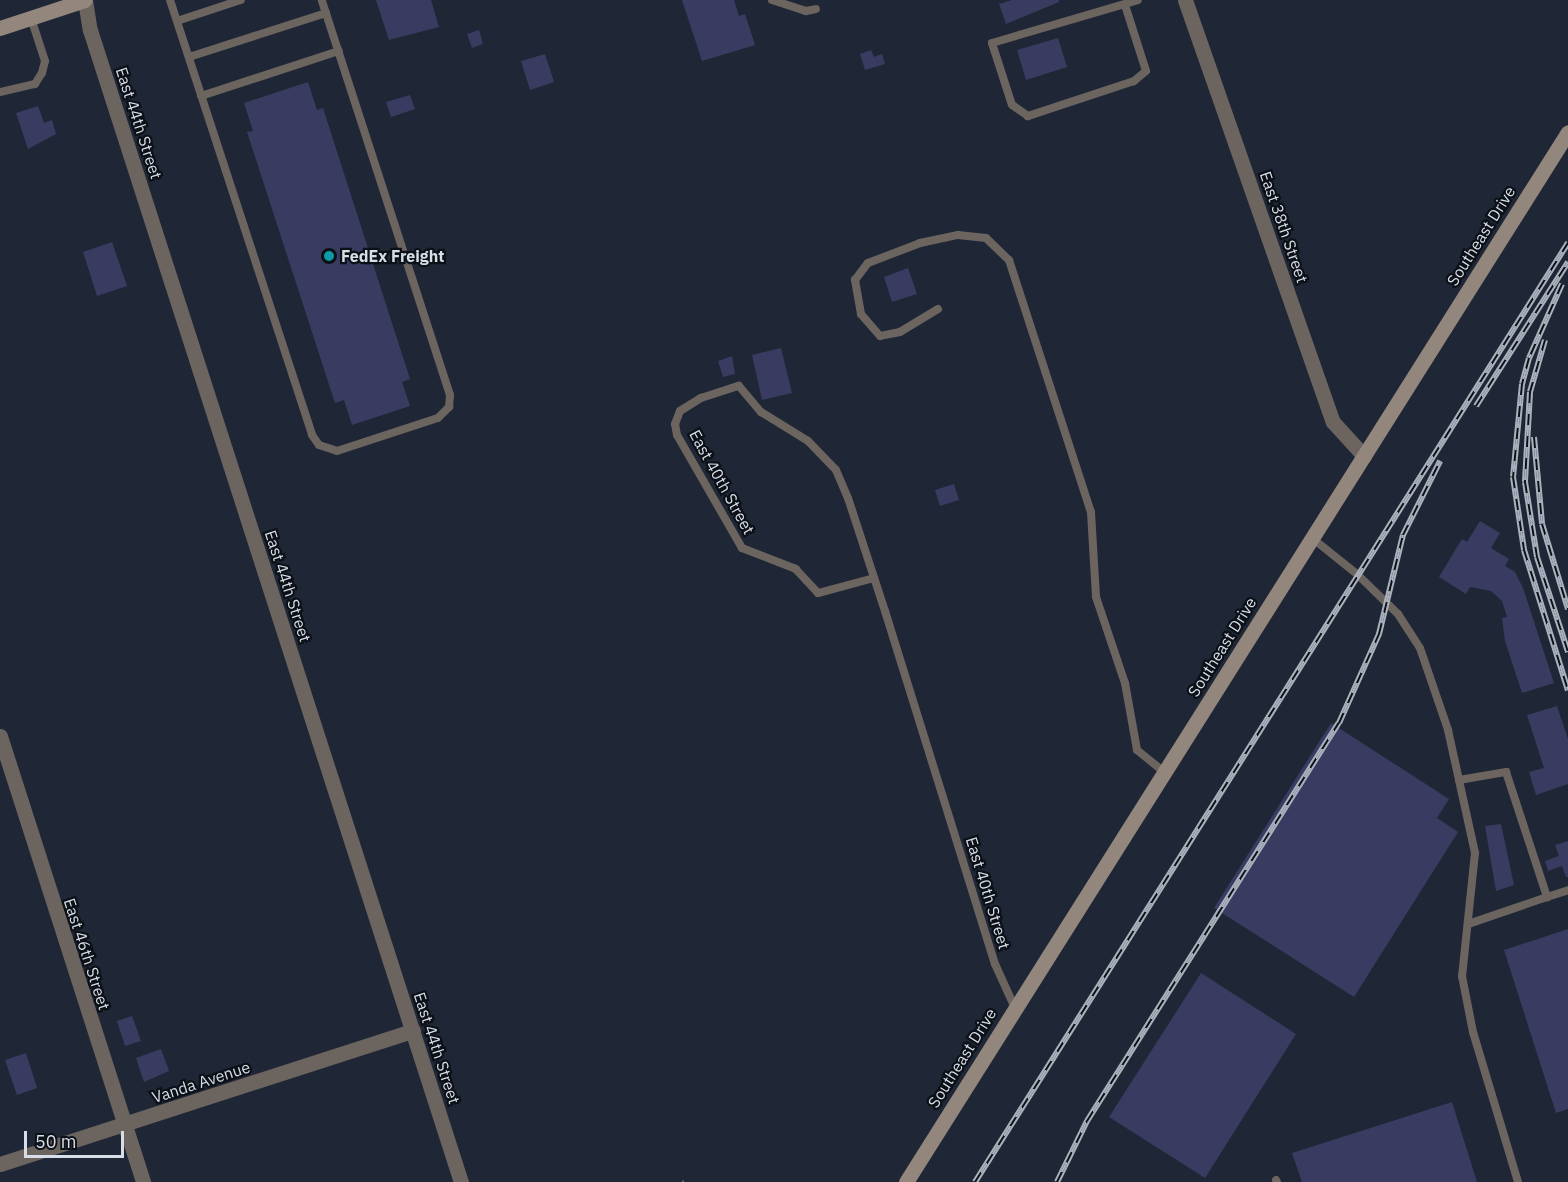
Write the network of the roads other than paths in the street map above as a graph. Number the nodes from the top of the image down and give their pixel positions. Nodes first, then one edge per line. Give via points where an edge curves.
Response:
1 (85, 0) edge
2 (170, 0) edge
3 (241, 0) edge
4 (322, 0) edge
5 (772, 0) edge
6 (1138, 0) edge
7 (1185, 0) edge
8 (1125, 5) junction
9 (816, 9) dead end
10 (326, 13) junction
11 (31, 18) junction
12 (177, 21) junction
13 (0, 28) edge
14 (339, 51) junction
15 (189, 57) junction
16 (0, 92) edge
17 (201, 96) junction
18 (1568, 132) edge
19 (938, 309) dead end
20 (1364, 456) junction
21 (1312, 538) junction
22 (874, 578) junction
23 (0, 736) edge
24 (1164, 772) junction
25 (1459, 780) junction
26 (1568, 890) edge
27 (1547, 897) junction
28 (1468, 924) junction
29 (1015, 1008) junction
30 (413, 1032) junction
31 (125, 1125) junction
32 (0, 1164) edge
33 (143, 1182) edge
34 (461, 1182) edge
35 (906, 1182) edge
36 (1518, 1182) edge

1 - 11 main road
1 - 30 street, East 44th Street via 90,30
2 - 12 lane
3 - 12 lane
4 - 10 lane
5 - 9 lane
6 - 8 lane
7 - 20 street, East 38th Street via 1333,422 1337,431
8 - 8 lane via 1146,71 1134,81 1028,116 1012,105 992,43
10 - 14 lane
10 - 15 lane
11 - 13 main road
11 - 16 lane via 45,61 42,73 35,84
12 - 15 lane
14 - 17 lane
14 - 17 lane via 450,384 449,407 438,418 337,451 319,445
15 - 17 lane
18 - 20 main road, Southeast Drive
19 - 24 lane via 900,332 880,336 861,314 855,280 868,263 950,236 986,238 1009,260 1091,512 1096,597 1125,683 1137,750
20 - 21 main road, Southeast Drive
21 - 24 main road, Southeast Drive
21 - 25 lane via 1386,602 1420,648 1448,730
22 - 22 lane, East 40th Street via 818,593 796,568 742,548 677,435 675,424 680,411 701,398 739,386 761,412 824,455 843,482
22 - 29 lane, East 40th Street via 988,943
23 - 31 street, East 46th Street
24 - 29 main road, Southeast Drive
25 - 27 lane via 1506,771
25 - 28 lane via 1475,853
26 - 27 lane
27 - 28 lane
28 - 36 lane via 1462,976 1473,1032
29 - 35 main road, Southeast Drive
30 - 31 street, Vanda Avenue
30 - 34 street, East 44th Street
31 - 32 street, Vanda Avenue
31 - 33 street, East 46th Street

